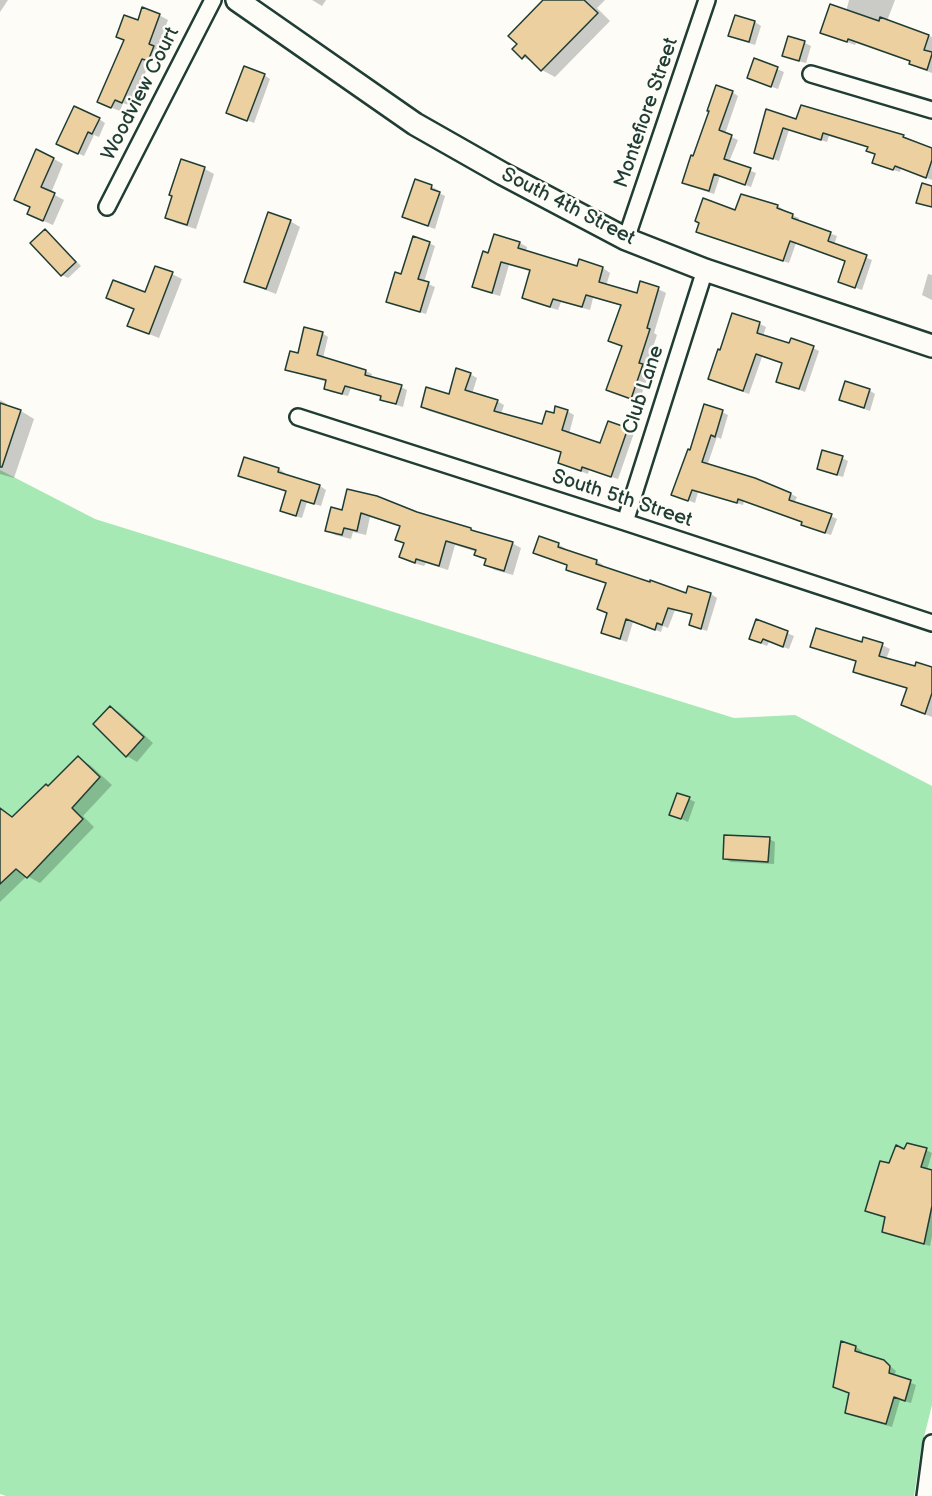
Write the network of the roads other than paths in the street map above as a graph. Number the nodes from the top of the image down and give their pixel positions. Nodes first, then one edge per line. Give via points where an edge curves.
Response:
1 (213, 0) edge
2 (237, 0) edge
3 (707, 0) edge
4 (811, 74) dead end
5 (932, 110) edge
6 (107, 207) dead end
7 (626, 239) junction
8 (705, 270) junction
9 (932, 346) edge
10 (298, 417) dead end
11 (625, 522) junction
12 (932, 623) edge
13 (932, 1443) edge
14 (925, 1496) edge

1 - 6 street, Woodview Court
2 - 7 main road, South 4th Street via 415,124
3 - 7 street, Montefiore Street
4 - 5 street
7 - 8 main road, South 4th Street
8 - 9 main road, South 4th Street
8 - 11 street, Club Lane
10 - 11 street, South 5th Street
11 - 12 street, South 5th Street
13 - 14 street

